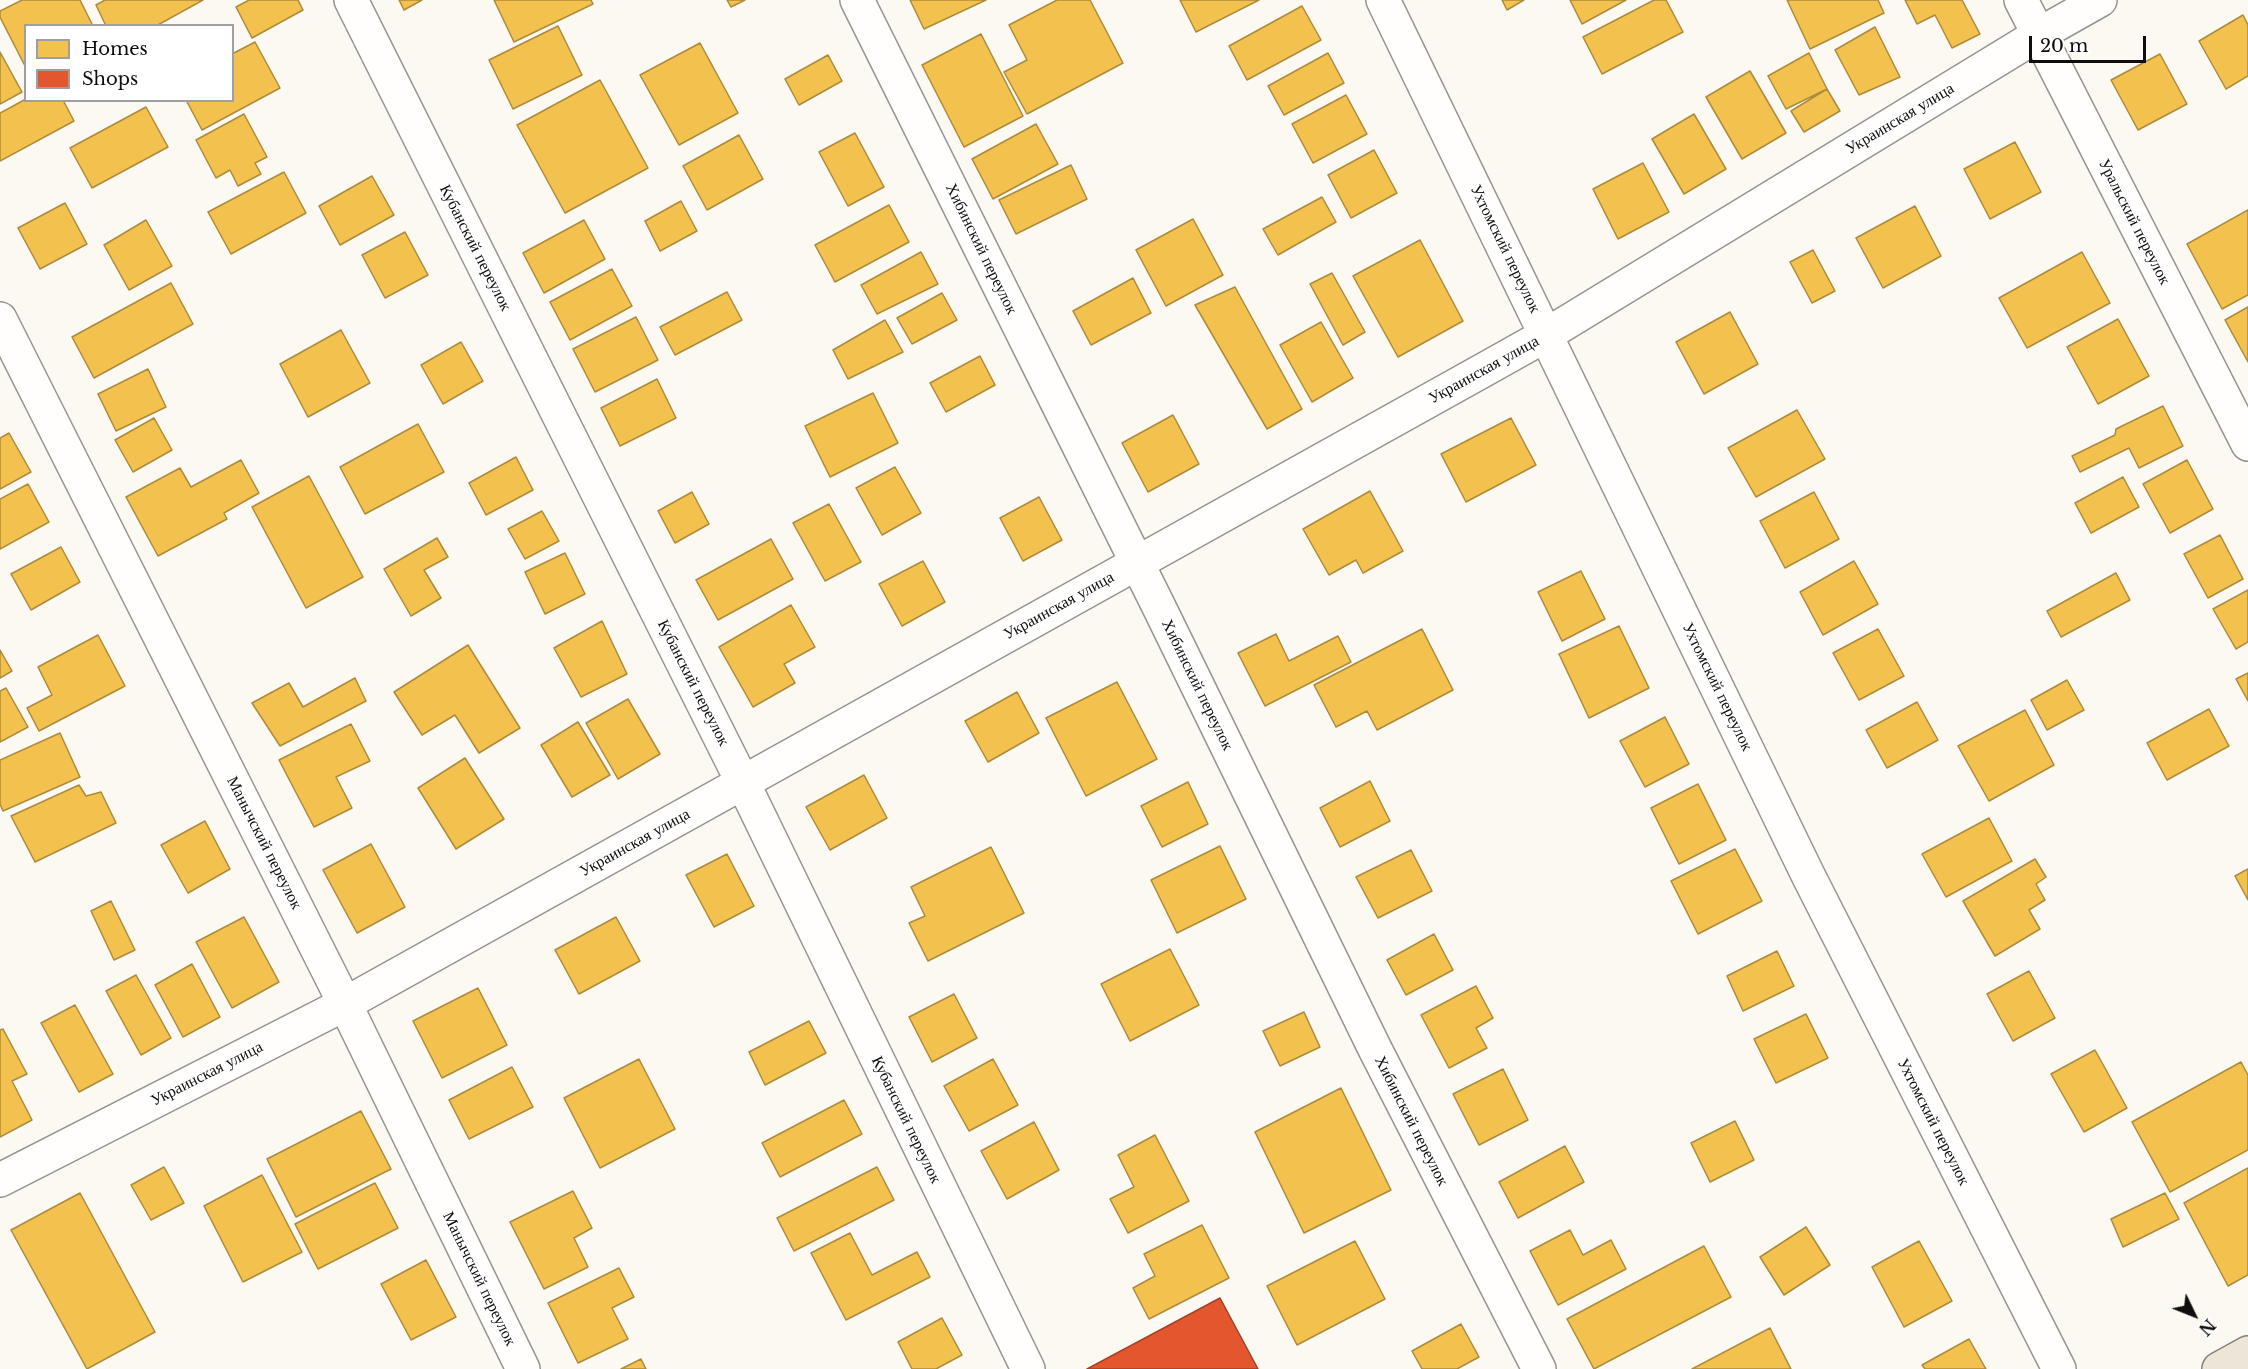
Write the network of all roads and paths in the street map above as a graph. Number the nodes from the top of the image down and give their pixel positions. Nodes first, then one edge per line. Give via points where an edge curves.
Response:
1 (351, 0) edge
2 (857, 0) edge
3 (1383, 0) edge
4 (2021, 0) edge
5 (2100, 0) edge
6 (2038, 35) junction
7 (0, 319) edge
8 (1546, 335) junction
9 (2248, 444) edge
10 (1137, 562) junction
11 (743, 783) junction
12 (345, 1004) junction
13 (0, 1180) edge
14 (2248, 1353) edge
15 (523, 1369) edge
16 (1028, 1369) edge
17 (1539, 1369) edge
18 (2059, 1369) edge
19 (2219, 1369) edge

1 - 11 street, Кубанский переулок
2 - 10 street, Хибинский переулок
3 - 8 street, Ухтомский переулок
4 - 6 street, Уральский переулок
5 - 6 street, Украинская улица
6 - 8 street, Украинская улица
6 - 9 street, Уральский переулок
7 - 12 street, Манычский переулок
8 - 10 street, Украинская улица
8 - 18 street, Ухтомский переулок via 1808,875
10 - 11 street, Украинская улица
10 - 17 street, Хибинский переулок via 1375,1049
11 - 12 street, Украинская улица
11 - 16 street, Кубанский переулок
12 - 13 street, Украинская улица
12 - 15 street, Манычский переулок
14 - 19 main road

